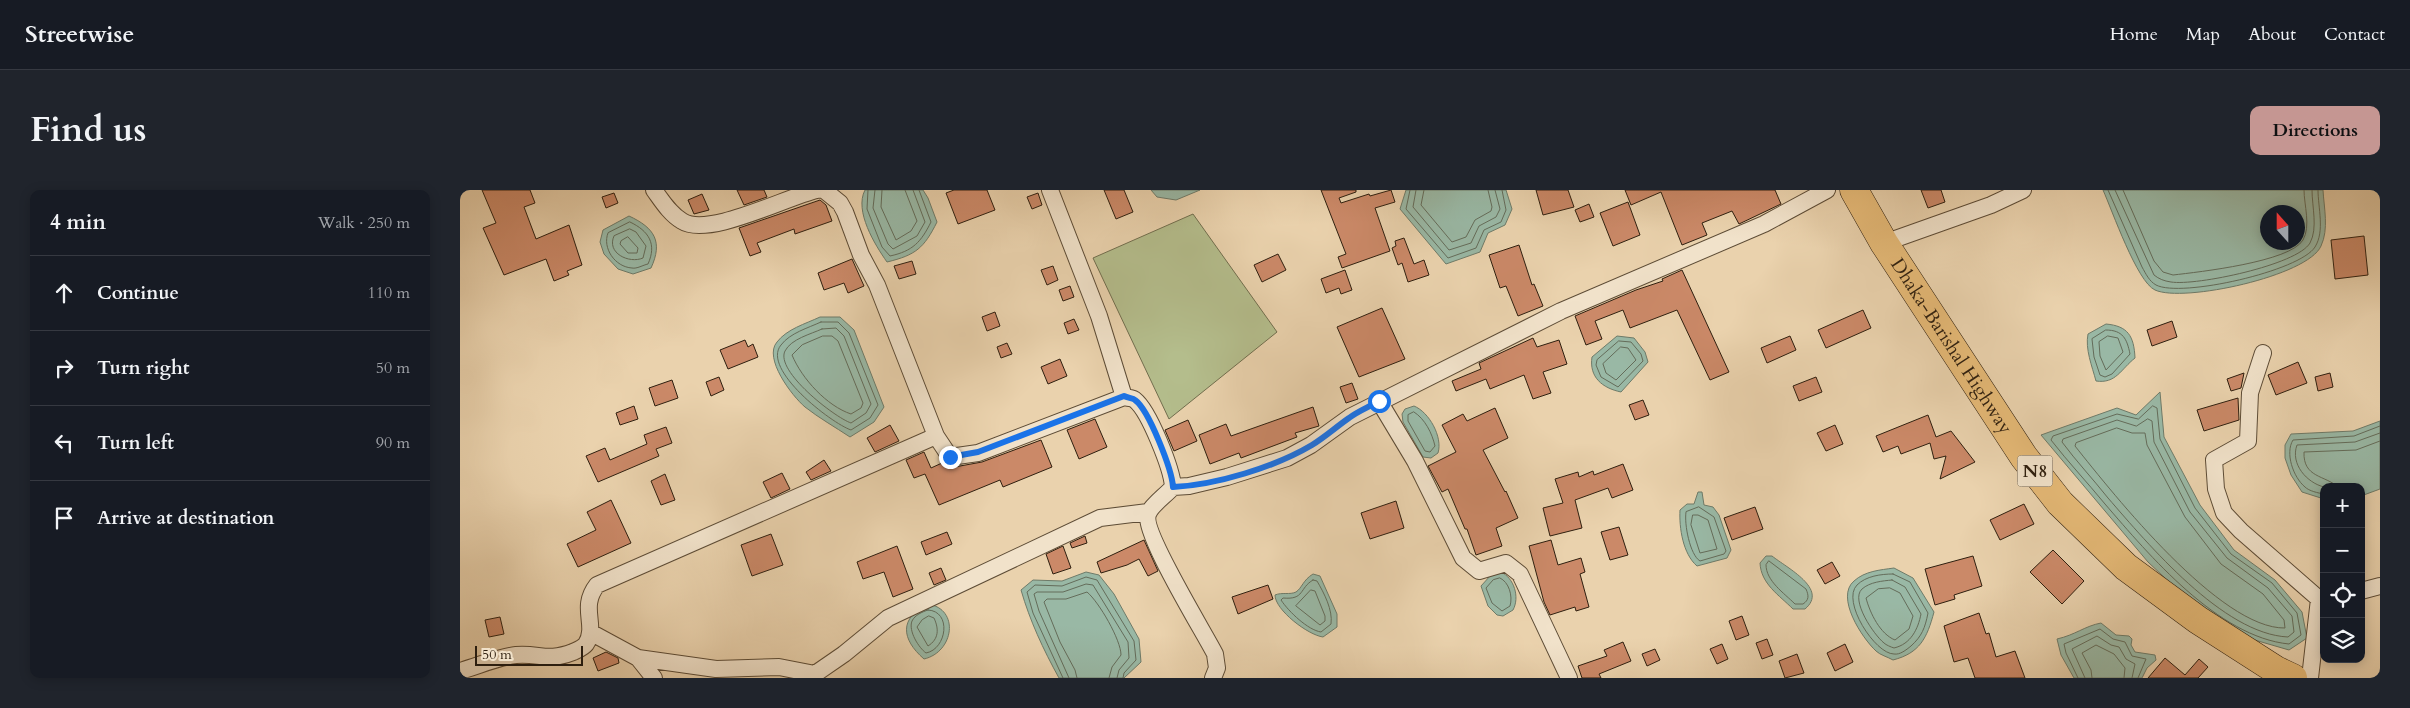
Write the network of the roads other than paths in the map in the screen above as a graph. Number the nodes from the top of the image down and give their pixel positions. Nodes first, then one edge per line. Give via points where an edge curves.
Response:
1 (654, 190) edge
2 (1050, 190) edge
3 (1827, 190) edge
4 (1854, 190) edge
5 (2023, 190) edge
6 (824, 191) edge
7 (1884, 243) junction
8 (2263, 353) dead end
9 (1124, 396) junction
10 (1379, 401) junction
11 (936, 436) junction
12 (1173, 487) junction
13 (1148, 512) junction
14 (2380, 586) edge
15 (2365, 590) edge
16 (2320, 597) edge
17 (2320, 602) edge
18 (590, 632) junction
19 (638, 658) junction
20 (2303, 670) edge
21 (460, 671) edge
22 (654, 678) edge
23 (1213, 678) edge
24 (1569, 678) edge
25 (2310, 678) edge

1 - 6 street via 683,222 703,227
2 - 9 street via 1099,316
3 - 10 street via 1764,224 1561,310
4 - 7 highway, Dhaka-Barishal Highway / N8
5 - 7 street
6 - 11 street via 845,212
7 - 20 highway, Dhaka-Barishal Highway / N8 via 2024,457 2060,503 2126,567 2198,620 2276,670
8 - 16 street via 2250,394 2248,441 2214,460 2216,489 2224,513 2241,531
9 - 11 street via 963,456 950,457
9 - 12 street via 1135,400 1145,412
10 - 12 street via 1287,458 1227,477
10 - 24 street via 1415,461 1463,558 1478,571 1506,563 1520,574
11 - 18 street via 609,578 590,594 587,610
12 - 13 street
13 - 19 street via 1100,518 888,618 815,674 779,667 716,669
13 - 23 street via 1147,524 1159,553 1215,654 1217,668
14 - 15 street
17 - 20 street
18 - 19 street
18 - 21 street via 585,645 557,658 516,655
19 - 22 street
20 - 25 street

